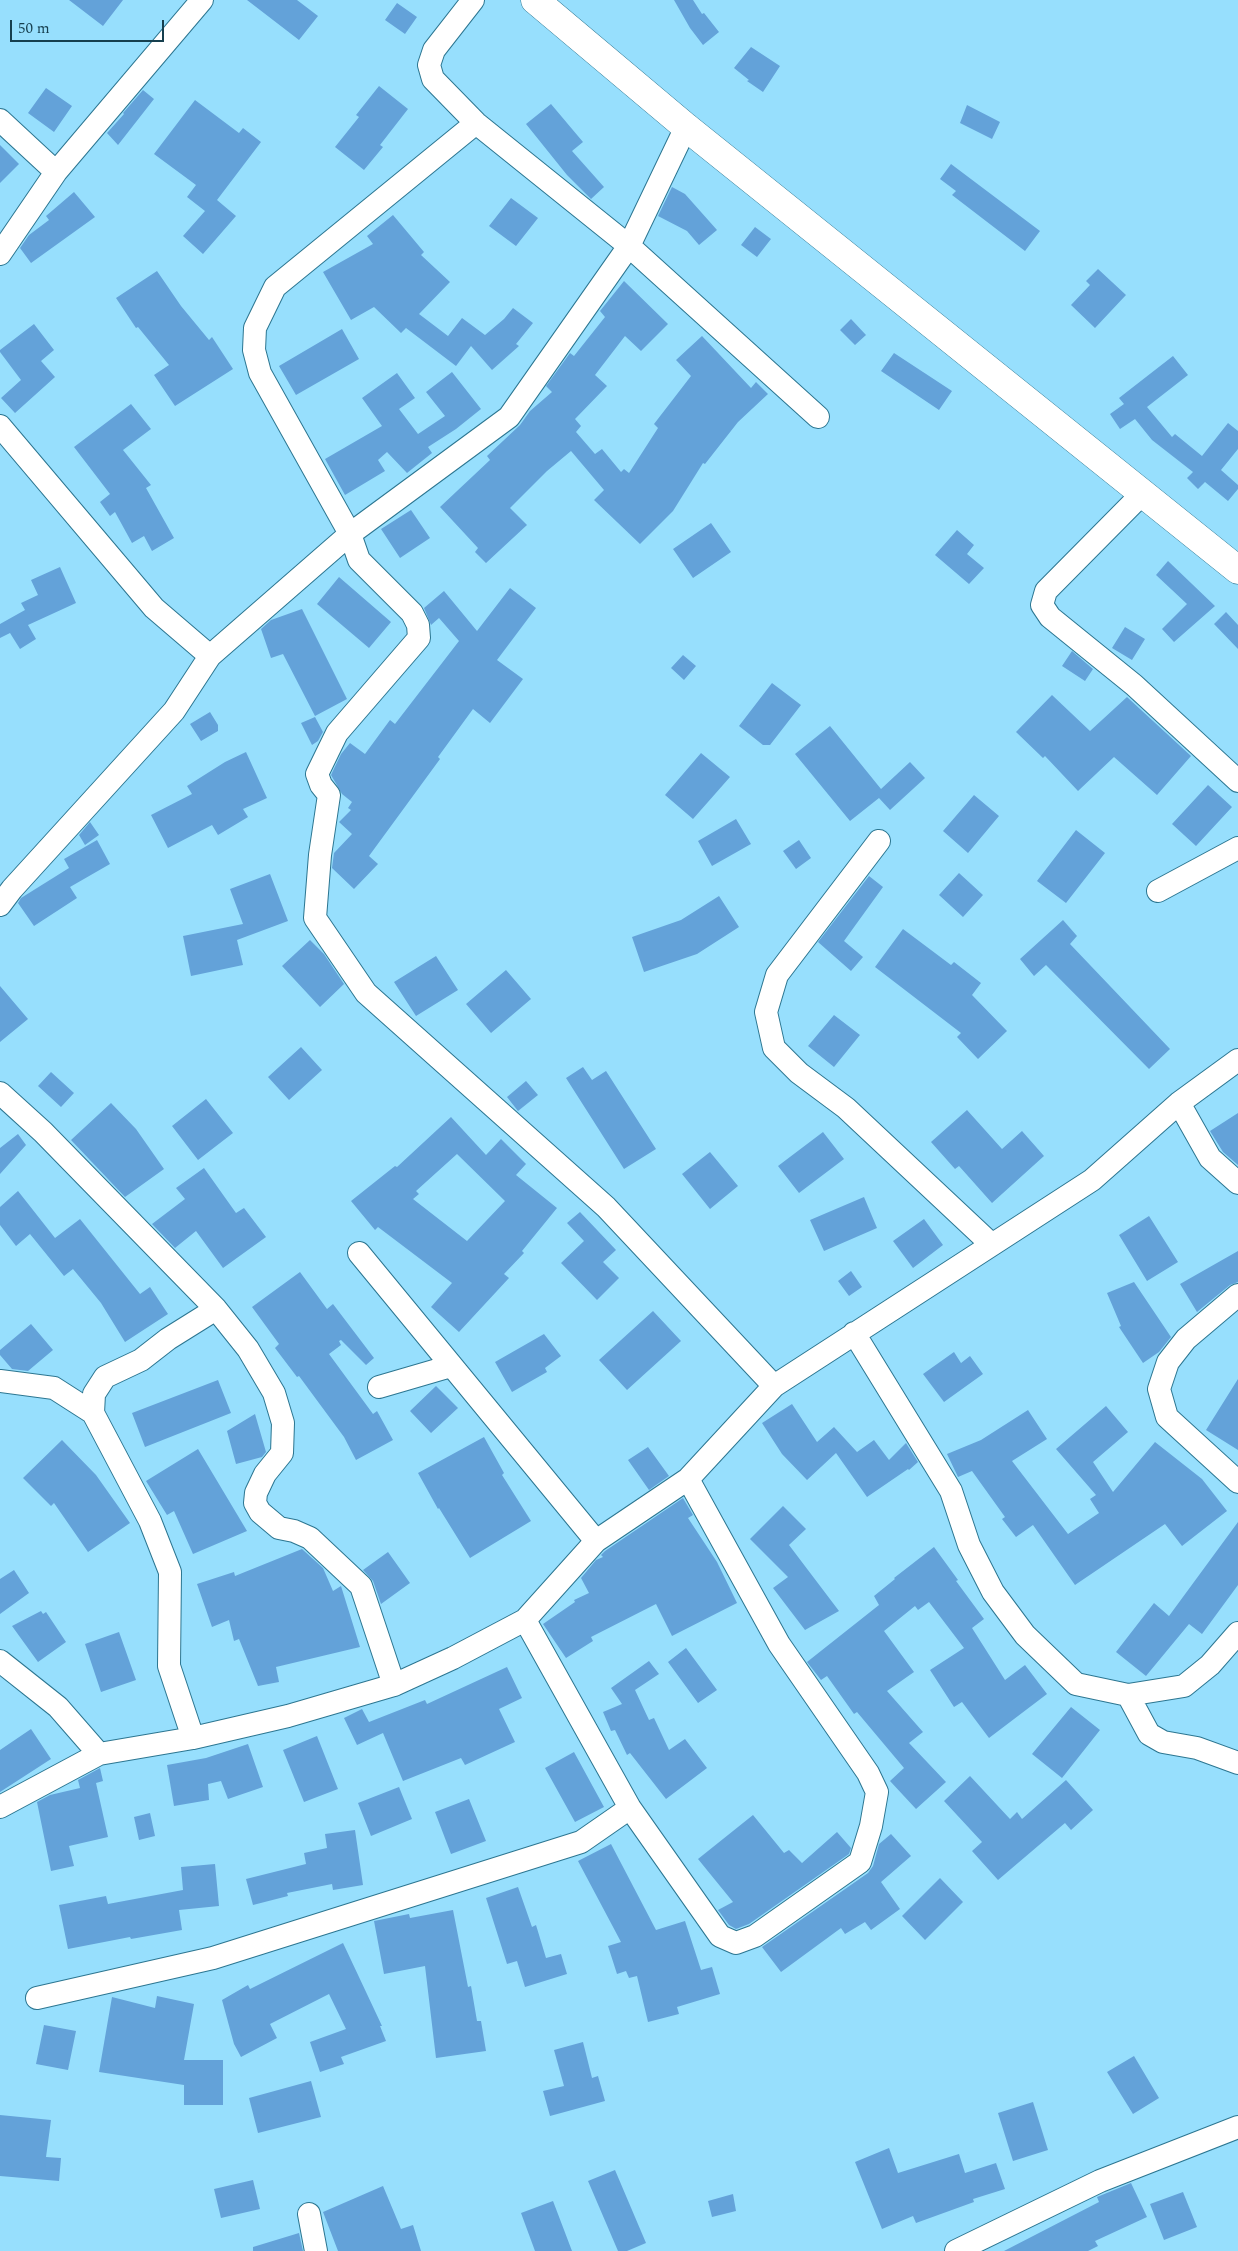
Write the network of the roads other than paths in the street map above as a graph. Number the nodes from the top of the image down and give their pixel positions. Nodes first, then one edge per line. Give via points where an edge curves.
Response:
1 (202, 0) edge
2 (473, 0) edge
3 (535, 0) edge
4 (0, 120) edge
5 (476, 123) junction
6 (686, 127) junction
7 (56, 172) junction
8 (629, 246) junction
9 (0, 254) edge
10 (818, 417) dead end
11 (0, 426) edge
12 (1143, 493) junction
13 (350, 534) junction
14 (1238, 570) edge
15 (210, 656) junction
16 (1238, 781) edge
17 (879, 841) dead end
18 (1238, 848) edge
19 (1158, 890) dead end
20 (4, 892) edge
21 (1238, 1060) edge
22 (0, 1093) edge
23 (1179, 1103) junction
24 (1238, 1183) edge
25 (991, 1244) junction
26 (359, 1254) dead end
27 (1238, 1295) edge
28 (216, 1309) junction
29 (854, 1333) junction
30 (451, 1366) junction
31 (0, 1380) edge
32 (774, 1386) junction
33 (378, 1387) dead end
34 (93, 1413) junction
35 (688, 1479) junction
36 (1238, 1482) edge
37 (596, 1541) junction
38 (525, 1620) junction
39 (1238, 1633) edge
40 (0, 1661) edge
41 (394, 1685) junction
42 (1128, 1695) junction
43 (193, 1738) junction
44 (99, 1754) junction
45 (1238, 1763) edge
46 (0, 1807) edge
47 (630, 1808) junction
48 (37, 1998) dead end
49 (1238, 2127) edge
50 (309, 2214) dead end
51 (316, 2251) edge
52 (956, 2251) edge

1 - 7 street
2 - 5 street via 434,50 429,66 433,79
3 - 6 main road
4 - 7 street
5 - 8 street
5 - 13 street via 275,287 255,328 254,350 260,373
6 - 8 street
6 - 12 main road
7 - 9 street
8 - 10 street
8 - 13 street via 509,417
11 - 15 street via 154,608
12 - 14 main road
12 - 16 street via 1046,591 1042,605 1050,617 1134,685
13 - 15 street
13 - 32 street via 359,560 412,613 418,625 419,638 337,733 317,774 329,795 315,918 366,993 606,1207
15 - 20 street via 174,711
17 - 25 street via 777,975 766,1012 774,1048 799,1073 846,1108
18 - 19 street
21 - 23 street
22 - 28 street via 44,1132
23 - 24 street via 1210,1158
23 - 25 street via 1092,1180
25 - 29 street
26 - 30 street
27 - 36 street via 1186,1339 1168,1362 1159,1389 1167,1417
28 - 34 street via 141,1360 104,1376 94,1394
28 - 41 street via 248,1349 269,1386 283,1423 282,1453 265,1474 255,1503 260,1512 279,1528 310,1538 361,1586
29 - 32 street
29 - 42 street via 951,1491 969,1545 993,1592 1026,1635 1076,1684
30 - 33 street
30 - 37 street
31 - 34 street via 54,1388
32 - 35 street
34 - 43 street via 150,1521 170,1572 169,1666
35 - 37 street
35 - 47 street via 779,1644 868,1773 877,1792 860,1862 755,1936 736,1943 720,1936
37 - 38 street
38 - 41 street
38 - 47 street
39 - 42 street via 1210,1665 1184,1686
40 - 44 street via 58,1708
41 - 43 street via 288,1716
42 - 45 street via 1149,1734 1163,1742 1197,1748
43 - 44 street
44 - 46 street
47 - 48 street via 581,1842 213,1958
49 - 52 street via 1100,2181
50 - 51 street

